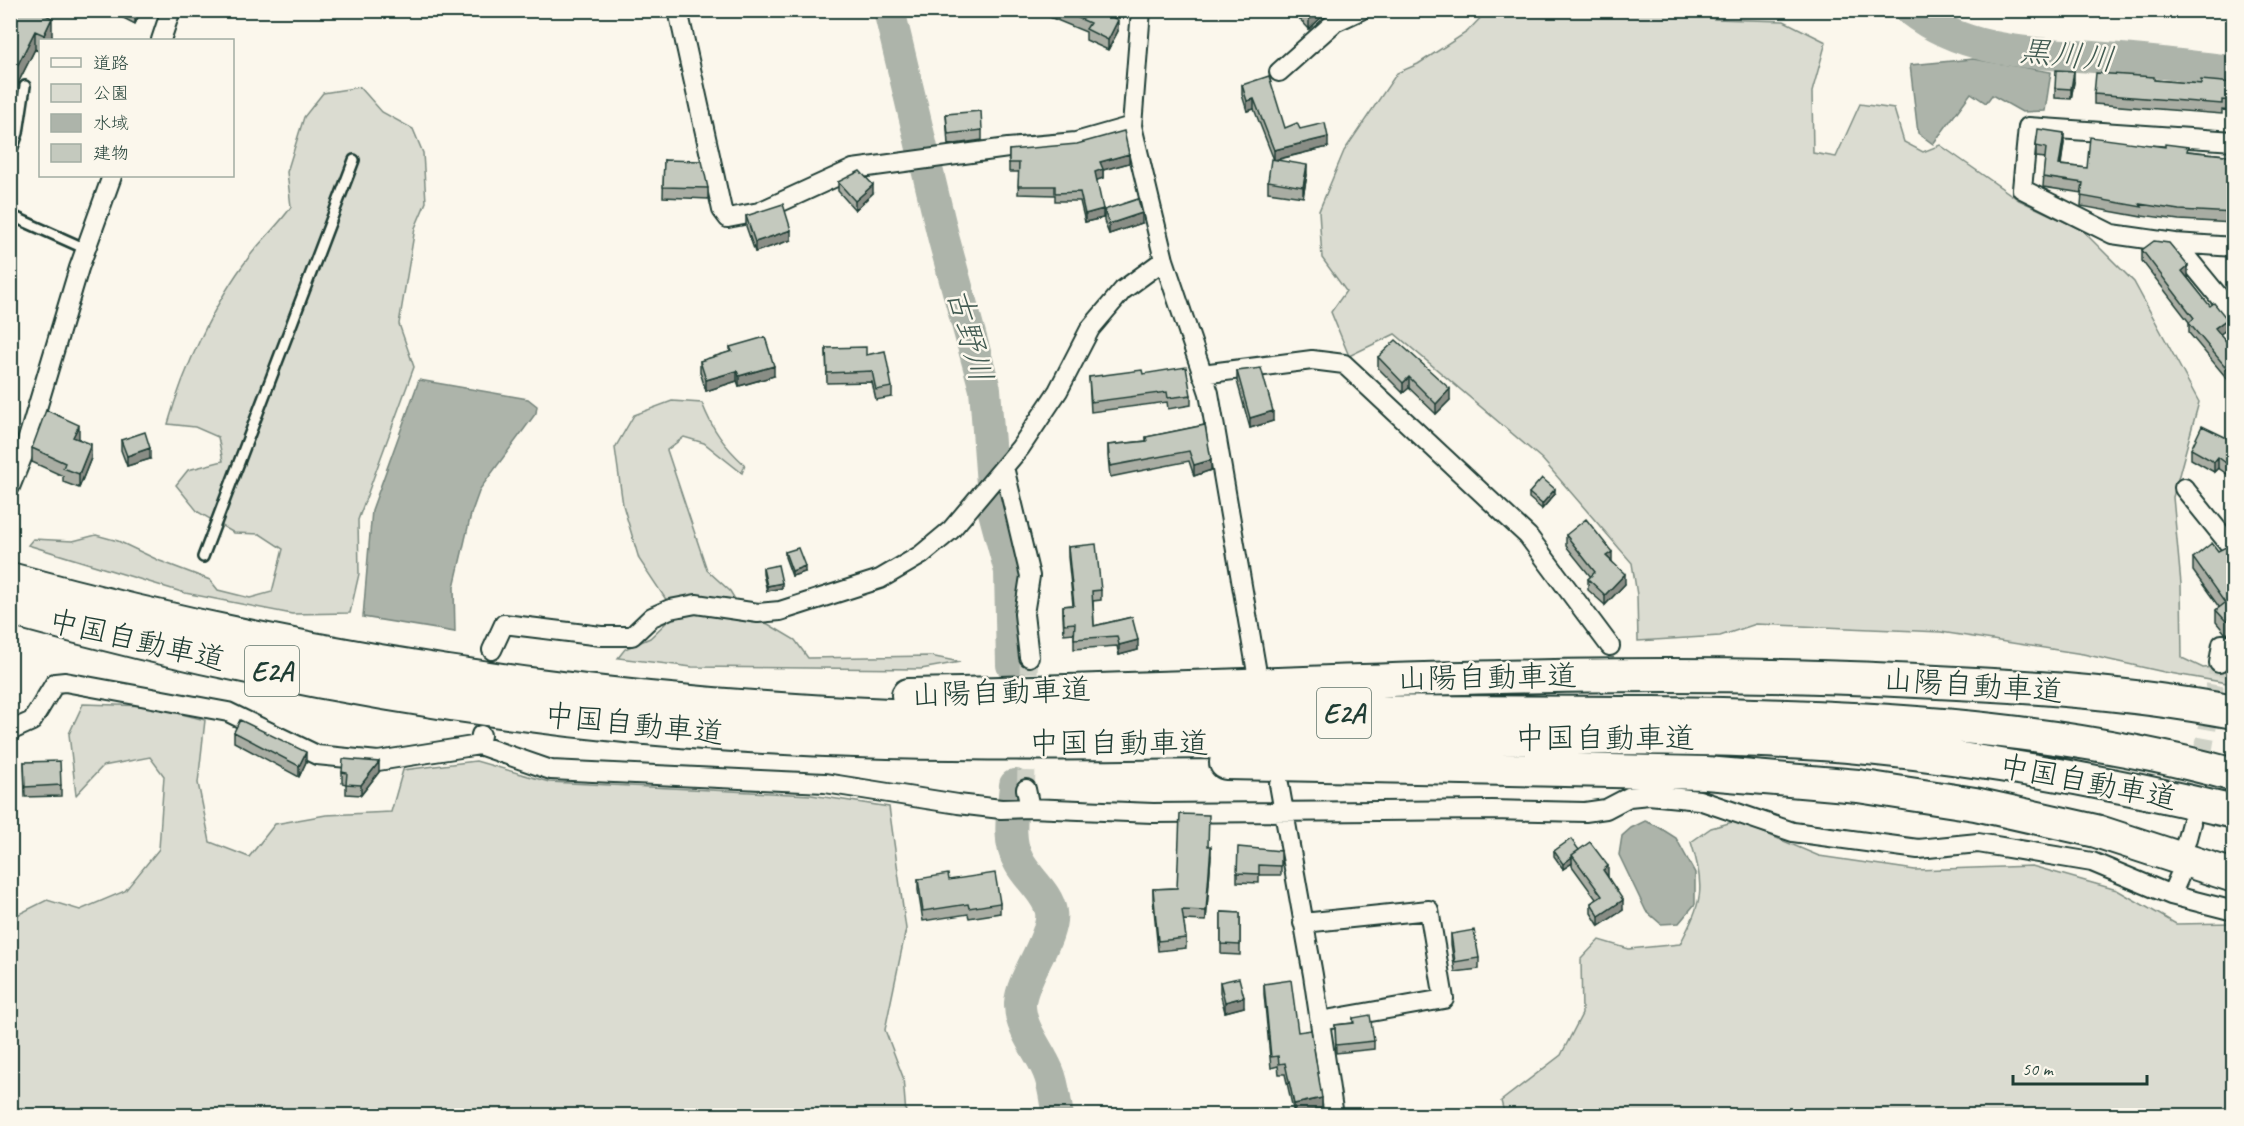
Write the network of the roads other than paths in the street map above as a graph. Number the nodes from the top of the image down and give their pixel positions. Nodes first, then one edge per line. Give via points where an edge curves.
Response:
1 (171, 10) edge
2 (678, 10) edge
3 (1141, 10) edge
4 (1361, 10) edge
5 (1329, 16) edge
6 (161, 39) edge
7 (1278, 72) dead end
8 (25, 86) dead end
9 (1132, 126) junction
10 (2234, 141) edge
11 (10, 155) edge
12 (354, 160) dead end
13 (112, 177) edge
14 (10, 215) edge
15 (2175, 243) junction
16 (2234, 247) edge
17 (86, 249) junction
18 (1164, 260) junction
19 (2234, 315) edge
20 (1202, 374) junction
21 (1004, 467) junction
22 (10, 487) edge
23 (2184, 488) dead end
24 (2234, 550) edge
25 (203, 557) dead end
26 (10, 579) edge
27 (10, 609) edge
28 (2234, 645) edge
29 (1610, 646) dead end
30 (492, 650) dead end
31 (1029, 657) tunnel mouth
32 (2219, 663) tunnel mouth
33 (1256, 667) dead end
34 (452, 672) junction
35 (2234, 712) edge
36 (537, 715) junction
37 (10, 731) edge
38 (2234, 775) edge
39 (1279, 784) dead end
40 (1026, 789) tunnel mouth
41 (1030, 808) junction
42 (2234, 812) edge
43 (1284, 813) junction
44 (2191, 823) tunnel mouth
45 (2186, 842) dead end
46 (2234, 876) edge
47 (2179, 877) dead end
48 (2171, 895) junction
49 (2234, 911) edge
50 (1304, 923) junction
51 (1320, 1020) junction
52 (1335, 1116) edge

1 - 6 street
2 - 9 street via 722,210 728,218 759,212 854,169 1076,142
3 - 9 street
4 - 5 street
5 - 7 street
8 - 11 lane via 18,133
9 - 18 street
10 - 15 street via 2028,127 2022,189 2112,234
12 - 25 lane
13 - 17 street
14 - 17 lane
15 - 16 street
15 - 19 street
17 - 22 street
18 - 20 street
18 - 21 street via 1123,290 1090,329 1058,391
20 - 29 street via 1312,360 1344,364 1528,536
20 - 33 street via 1209,393
21 - 30 street via 951,530 921,555 880,579 780,612 758,613 696,604 670,609 652,617 632,636 504,624
21 - 31 street via 1030,576 1024,614
23 - 24 street
26 - 34 highway, 中国自動車道 / E2A via 198,626
27 - 36 highway, 中国自動車道 / E2A via 297,676
28 - 32 street via 2222,644
34 - 35 highway, 山陽自動車道 via 693,693 858,696 1711,673 1990,684 2097,693
34 - 38 highway, 中国自動車道 / E2A via 733,705 940,716 1047,718 1462,711 1797,715 1974,728 2129,751
36 - 42 highway, 中国自動車道 / E2A via 756,736 883,742 1719,739 1865,748 2002,764
36 - 46 highway, 山陽自動車道 via 670,735 880,755 1706,773 1858,786 1975,804 2096,831
37 - 41 street via 32,721 55,683 65,682 228,712 317,755 378,761 480,740 551,770 825,783 1001,809
39 - 43 street
40 - 41 street
41 - 43 street
43 - 48 street via 1585,812 1606,809 1629,797 1649,795 1699,801 1793,832 1918,849 1978,843 2092,862
43 - 50 street
44 - 45 street
47 - 48 street
48 - 49 street
50 - 51 street
50 - 51 street via 1429,910 1444,999
51 - 52 street

